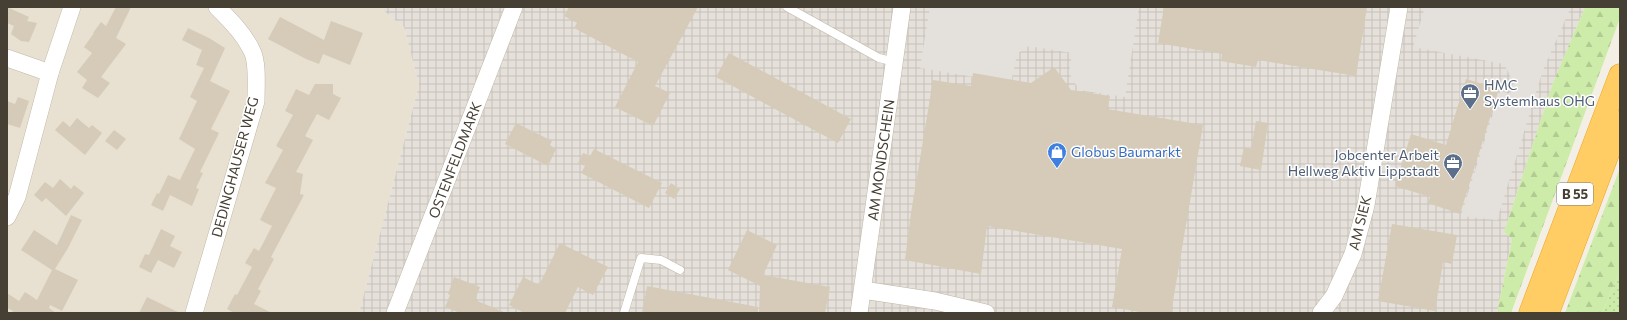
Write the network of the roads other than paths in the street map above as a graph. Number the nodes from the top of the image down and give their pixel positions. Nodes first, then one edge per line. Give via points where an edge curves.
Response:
1 (72, 7) edge
2 (217, 7) edge
3 (514, 7) edge
4 (787, 7) edge
5 (902, 7) edge
6 (1399, 7) edge
7 (7, 58) edge
8 (895, 62) junction
9 (50, 73) junction
10 (1620, 75) edge
11 (1620, 122) edge
12 (7, 217) edge
13 (680, 270) dead end
14 (863, 290) junction
15 (194, 313) edge
16 (395, 313) edge
17 (624, 313) edge
18 (860, 313) edge
19 (986, 313) edge
20 (1322, 313) edge
21 (1530, 313) edge
22 (1548, 313) edge

1 - 9 street
2 - 15 street, DEDINGHAUSER WEG via 253,52 257,78 256,101
3 - 16 street, OSTENFELDMARK
4 - 8 lane via 879,58
5 - 8 street, AM MONDSCHEIN
6 - 20 street, AM SIEK via 1366,205 1353,254 1334,296
7 - 9 street
8 - 14 street, AM MONDSCHEIN
9 - 12 street via 17,197
10 - 21 highway, B 55
11 - 22 highway, B 55
13 - 17 lane via 661,260 641,258
14 - 18 street, AM MONDSCHEIN
14 - 19 street via 935,301

